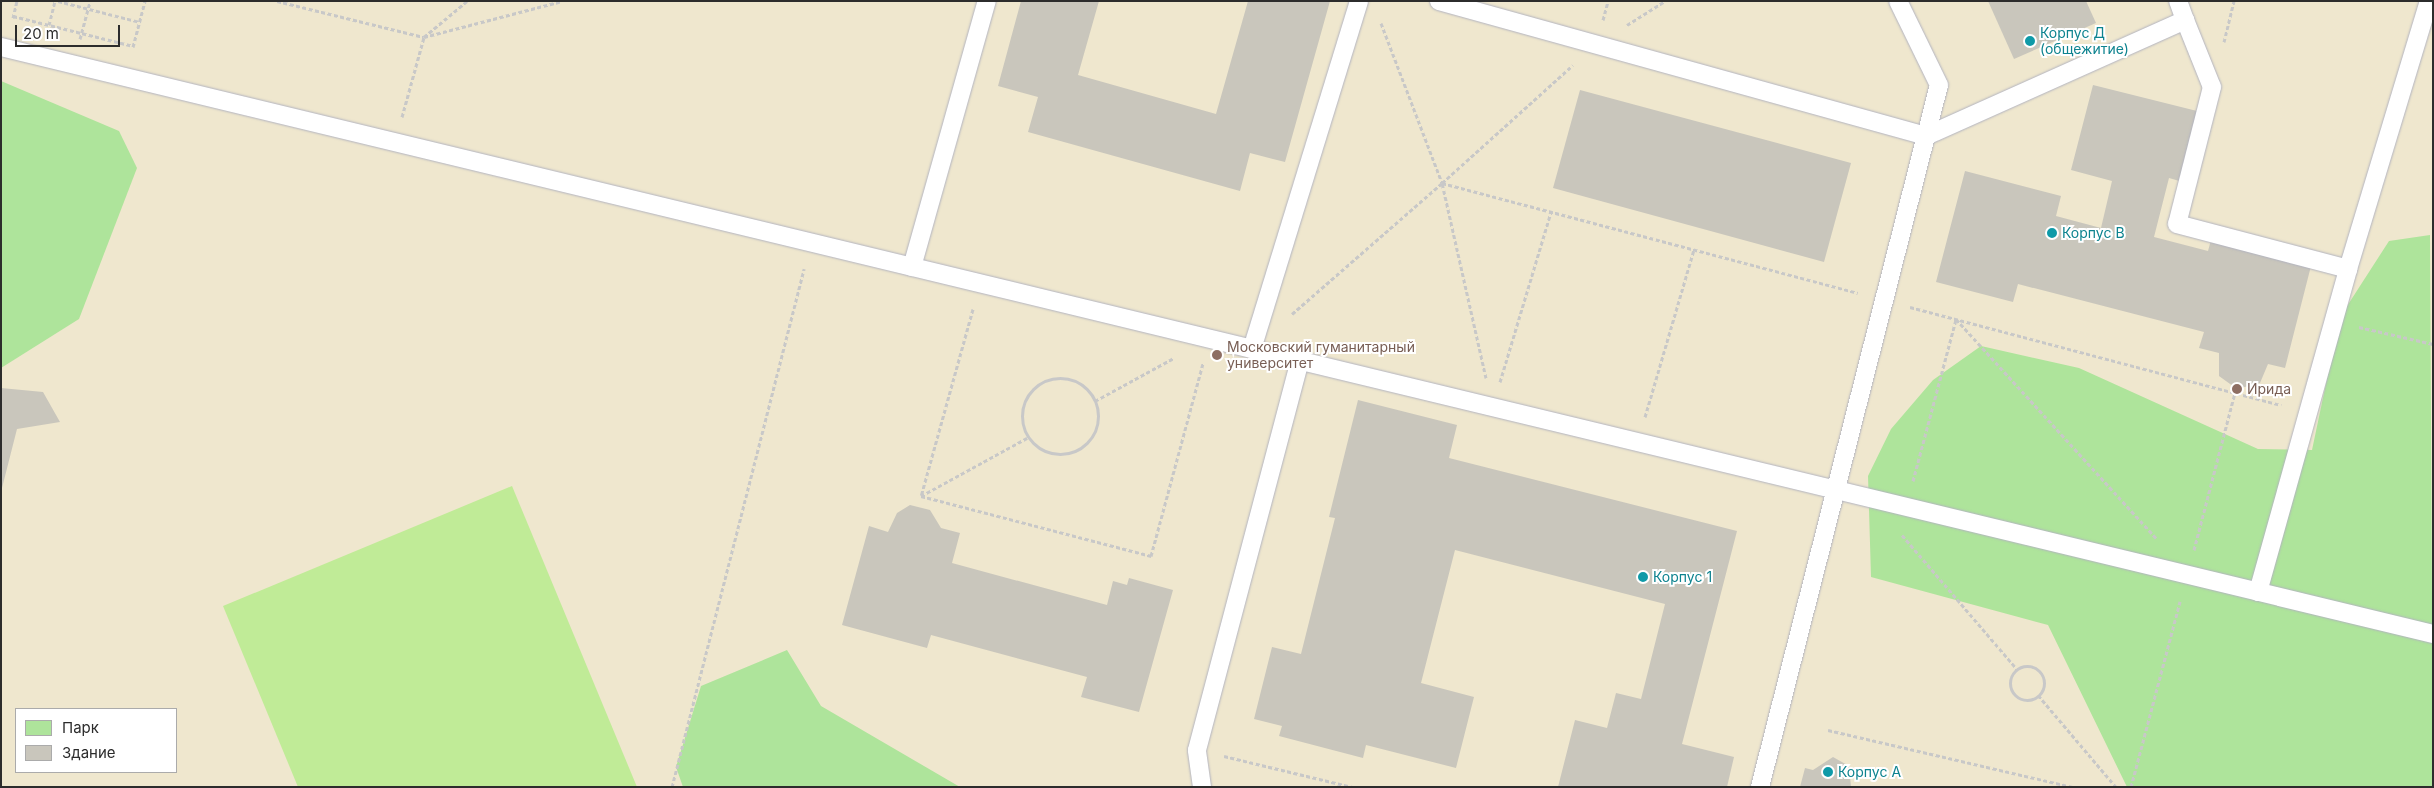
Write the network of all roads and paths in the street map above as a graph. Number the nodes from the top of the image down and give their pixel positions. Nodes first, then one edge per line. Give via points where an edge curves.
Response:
1 (58, 1) edge
2 (90, 1) edge
3 (145, 1) edge
4 (277, 1) edge
5 (467, 1) edge
6 (562, 1) edge
7 (987, 1) edge
8 (1359, 1) edge
9 (1439, 1) edge
10 (1608, 1) edge
11 (1665, 1) edge
12 (1898, 1) edge
13 (2178, 1) edge
14 (2429, 1) edge
15 (88, 9) junction
16 (13, 16) dead end
17 (1380, 19) dead end
18 (2185, 20) junction
19 (140, 22) junction
20 (81, 32) junction
21 (424, 36) junction
22 (1595, 45) junction
23 (134, 46) junction
24 (1, 47) edge
25 (73, 64) junction
26 (126, 76) junction
27 (1926, 136) junction
28 (396, 142) junction
29 (1442, 182) junction
30 (1551, 212) junction
31 (811, 242) junction
32 (1694, 250) junction
33 (912, 267) junction
34 (2348, 269) junction
35 (980, 283) junction
36 (1884, 300) junction
37 (1289, 317) dead end
38 (1956, 319) junction
39 (2334, 321) junction
40 (1210, 339) junction
41 (2433, 344) edge
42 (1252, 349) junction
43 (1300, 360) junction
44 (2235, 393) junction
45 (1095, 401) junction
46 (1492, 407) junction
47 (2308, 412) junction
48 (1027, 438) junction
49 (1638, 442) junction
50 (1836, 490) junction
51 (921, 496) junction
52 (2158, 541) dead end
53 (2194, 550) dead end
54 (2258, 592) junction
55 (2180, 600) dead end
56 (2433, 634) edge
57 (2038, 695) junction
58 (1828, 730) dead end
59 (1197, 750) junction
60 (672, 787) edge
61 (1202, 787) edge
62 (1352, 787) edge
63 (1760, 787) edge
64 (2072, 787) edge
65 (2116, 787) edge
66 (2131, 787) edge

1 - 15 path
2 - 15 path
3 - 19 path
4 - 21 path
5 - 21 path
6 - 21 path
7 - 33 lane
8 - 42 lane
9 - 22 lane
10 - 22 path
11 - 22 path
12 - 27 lane via 1939,85
13 - 18 lane
14 - 34 lane
15 - 19 path
15 - 20 path
16 - 20 path
17 - 29 path
18 - 27 lane
18 - 34 lane via 2212,86 2177,224
19 - 23 path
20 - 23 path
20 - 25 path
21 - 28 path
22 - 27 lane
22 - 29 path
23 - 26 path
24 - 25 lane
25 - 26 lane
26 - 28 lane
27 - 36 lane
28 - 31 lane
29 - 30 path
29 - 37 path
29 - 46 path
30 - 32 path
30 - 46 path
31 - 33 lane
31 - 60 path
32 - 36 path
32 - 49 path
33 - 35 lane
34 - 39 lane
35 - 40 lane
35 - 51 path
36 - 38 path
36 - 50 lane
38 - 44 path
38 - 52 path
39 - 41 path
39 - 47 lane
40 - 42 lane
40 - 45 path
40 - 51 path via 1151,556
42 - 43 lane
43 - 46 lane
43 - 59 lane
44 - 47 path
44 - 53 path
45 - 48 path via 1097,427 1083,446 1057,454 1042,450
45 - 48 path via 1088,389 1070,379 1038,383 1021,410
46 - 49 lane
47 - 54 lane
48 - 51 path
49 - 50 lane
50 - 54 lane
50 - 63 lane
54 - 56 lane
55 - 66 path
57 - 57 path via 2027,700 2016,695 2010,685 2017,669 2027,666 2041,672 2044,686
57 - 65 path
58 - 64 path
59 - 61 lane
59 - 62 path

